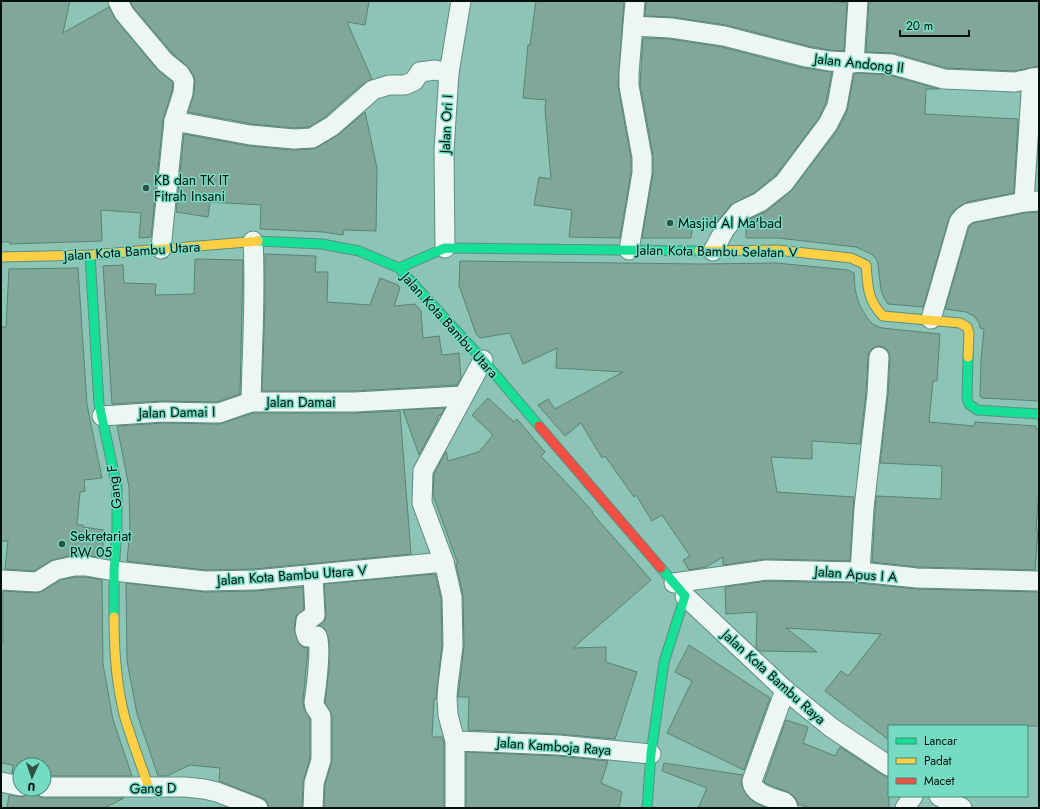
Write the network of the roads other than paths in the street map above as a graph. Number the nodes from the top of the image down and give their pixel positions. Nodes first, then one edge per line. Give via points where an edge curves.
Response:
1 (118, 1) edge
2 (461, 1) edge
3 (635, 1) edge
4 (858, 1) edge
5 (633, 26) junction
6 (850, 63) junction
7 (449, 73) junction
8 (1035, 78) edge
9 (174, 121) junction
10 (1032, 202) edge
11 (253, 241) junction
12 (445, 248) junction
13 (161, 249) junction
14 (629, 250) junction
15 (713, 251) junction
16 (90, 255) junction
17 (1, 257) edge
18 (399, 268) junction
19 (930, 319) junction
20 (879, 357) dead end
21 (483, 360) junction
22 (463, 396) junction
23 (251, 402) junction
24 (1039, 414) edge
25 (102, 416) junction
26 (444, 562) junction
27 (114, 571) junction
28 (860, 572) junction
29 (313, 575) junction
30 (1, 580) edge
31 (1039, 581) edge
32 (679, 590) junction
33 (785, 690) junction
34 (456, 741) junction
35 (652, 754) junction
36 (888, 765) edge
37 (1, 782) edge
38 (12, 784) edge
39 (52, 787) edge
40 (148, 788) junction
41 (912, 797) edge
42 (941, 797) edge
43 (258, 808) edge
44 (313, 808) edge
45 (455, 808) edge
46 (647, 808) edge
47 (788, 808) edge
48 (905, 808) edge
49 (962, 808) edge

1 - 9 street via 124,13 184,81 183,94
2 - 7 street, Jalan Ori I
3 - 5 street
4 - 6 street
5 - 6 street, Jalan Andong II via 671,28 724,36 806,57
5 - 14 street via 629,86 642,157 642,173
6 - 8 street, Jalan Andong II via 892,64 944,79 1015,82
6 - 15 street via 837,106 828,124 784,183 760,202 739,212 725,229
7 - 9 street via 435,70 420,72 414,82 373,90 332,126 312,138 250,135
7 - 12 street, Jalan Ori I via 444,150
8 - 10 street
9 - 13 street
10 - 19 street via 969,213 958,222
11 - 13 street, Jalan Kota Bambu Utara
11 - 18 street, Jalan Kota Bambu Utara via 322,244 344,248 359,251
11 - 23 street, Jalan Damai via 255,282
12 - 14 street, Jalan Kota Bambu Selatan V
12 - 18 street, Jalan Kota Bambu Selatan V
13 - 16 street, Jalan Kota Bambu Utara
14 - 15 street, Jalan Kota Bambu Selatan V
15 - 19 street, Jalan Kota Bambu Selatan V via 777,250 852,258 866,265 869,299 883,316
16 - 17 street, Jalan Kota Bambu Utara
16 - 25 street, Gang F via 99,404
18 - 21 street, Jalan Kota Bambu Utara
19 - 24 street, Jalan Kota Bambu Selatan V via 960,323 967,327 969,404 977,410
20 - 28 street
21 - 22 street
21 - 32 street, Jalan Kota Bambu Utara
22 - 23 street, Jalan Damai via 355,402
22 - 26 street via 423,471 422,503
23 - 25 street, Jalan Damai I via 219,413 162,412
25 - 27 street, Gang F via 117,487
26 - 29 street, Jalan Kota Bambu Utara V
26 - 34 street via 452,597 453,646 448,685 448,715
27 - 29 street, Jalan Kota Bambu Utara V via 204,581
27 - 30 street, Jalan Kota Bambu Utara V via 74,566 56,570 37,582
27 - 40 street, Gang F via 115,662 121,698
28 - 31 street, Jalan Apus I A via 917,578
28 - 32 street, Jalan Apus I A via 766,570
29 - 44 street via 315,615 306,621 305,630 307,637 319,638 314,702 321,716 322,728 321,760 314,783
32 - 33 street, Jalan Kota Bambu Raya
32 - 35 street via 664,662
33 - 36 street, Jalan Kota Bambu Raya via 832,728
33 - 47 street via 752,781 759,793 784,802
34 - 35 street, Jalan Kamboja Raya via 559,745
34 - 45 street
35 - 46 street
37 - 38 street
39 - 40 street, Gang D
40 - 43 street, Gang D via 204,789
41 - 48 street
42 - 49 street

